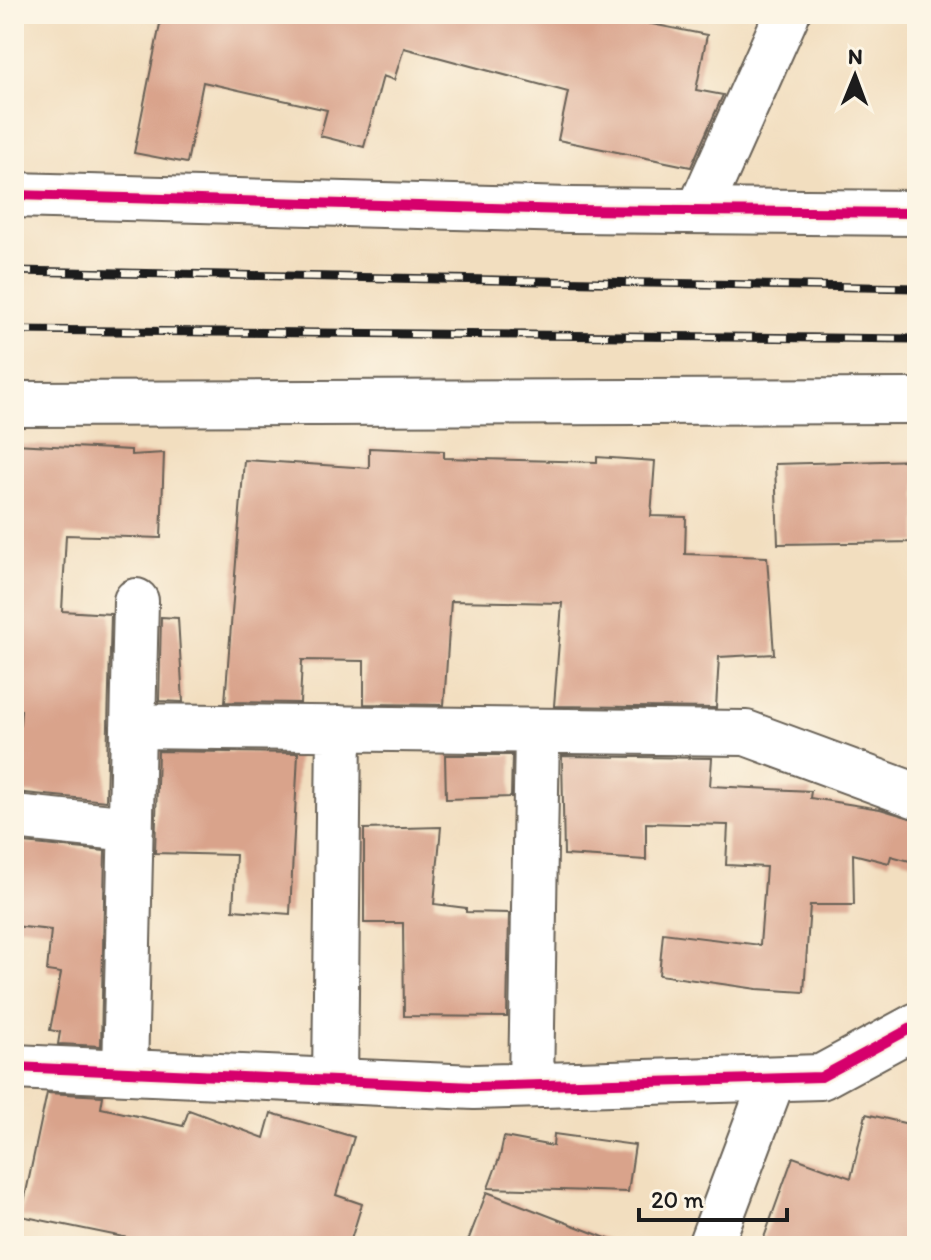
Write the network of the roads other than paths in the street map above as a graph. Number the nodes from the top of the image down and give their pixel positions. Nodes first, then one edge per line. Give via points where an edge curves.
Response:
1 (787, 14) edge
2 (14, 195) edge
3 (699, 211) junction
4 (917, 213) edge
5 (917, 401) edge
6 (14, 404) edge
7 (136, 601) dead end
8 (133, 726) junction
9 (339, 728) junction
10 (537, 731) junction
11 (917, 796) edge
12 (14, 817) edge
13 (131, 829) junction
14 (917, 1025) edge
15 (14, 1067) edge
16 (125, 1072) junction
17 (773, 1079) junction
18 (335, 1081) junction
19 (531, 1085) junction
20 (710, 1246) edge

1 - 3 street
2 - 3 street
3 - 4 street
5 - 6 street
7 - 8 street
8 - 9 street
8 - 13 street
9 - 10 street
9 - 18 street
10 - 11 street via 746,733
10 - 19 street
12 - 13 street
13 - 16 street
14 - 17 street via 821,1077
15 - 16 street
16 - 18 street
17 - 19 street
17 - 20 street
18 - 19 street

